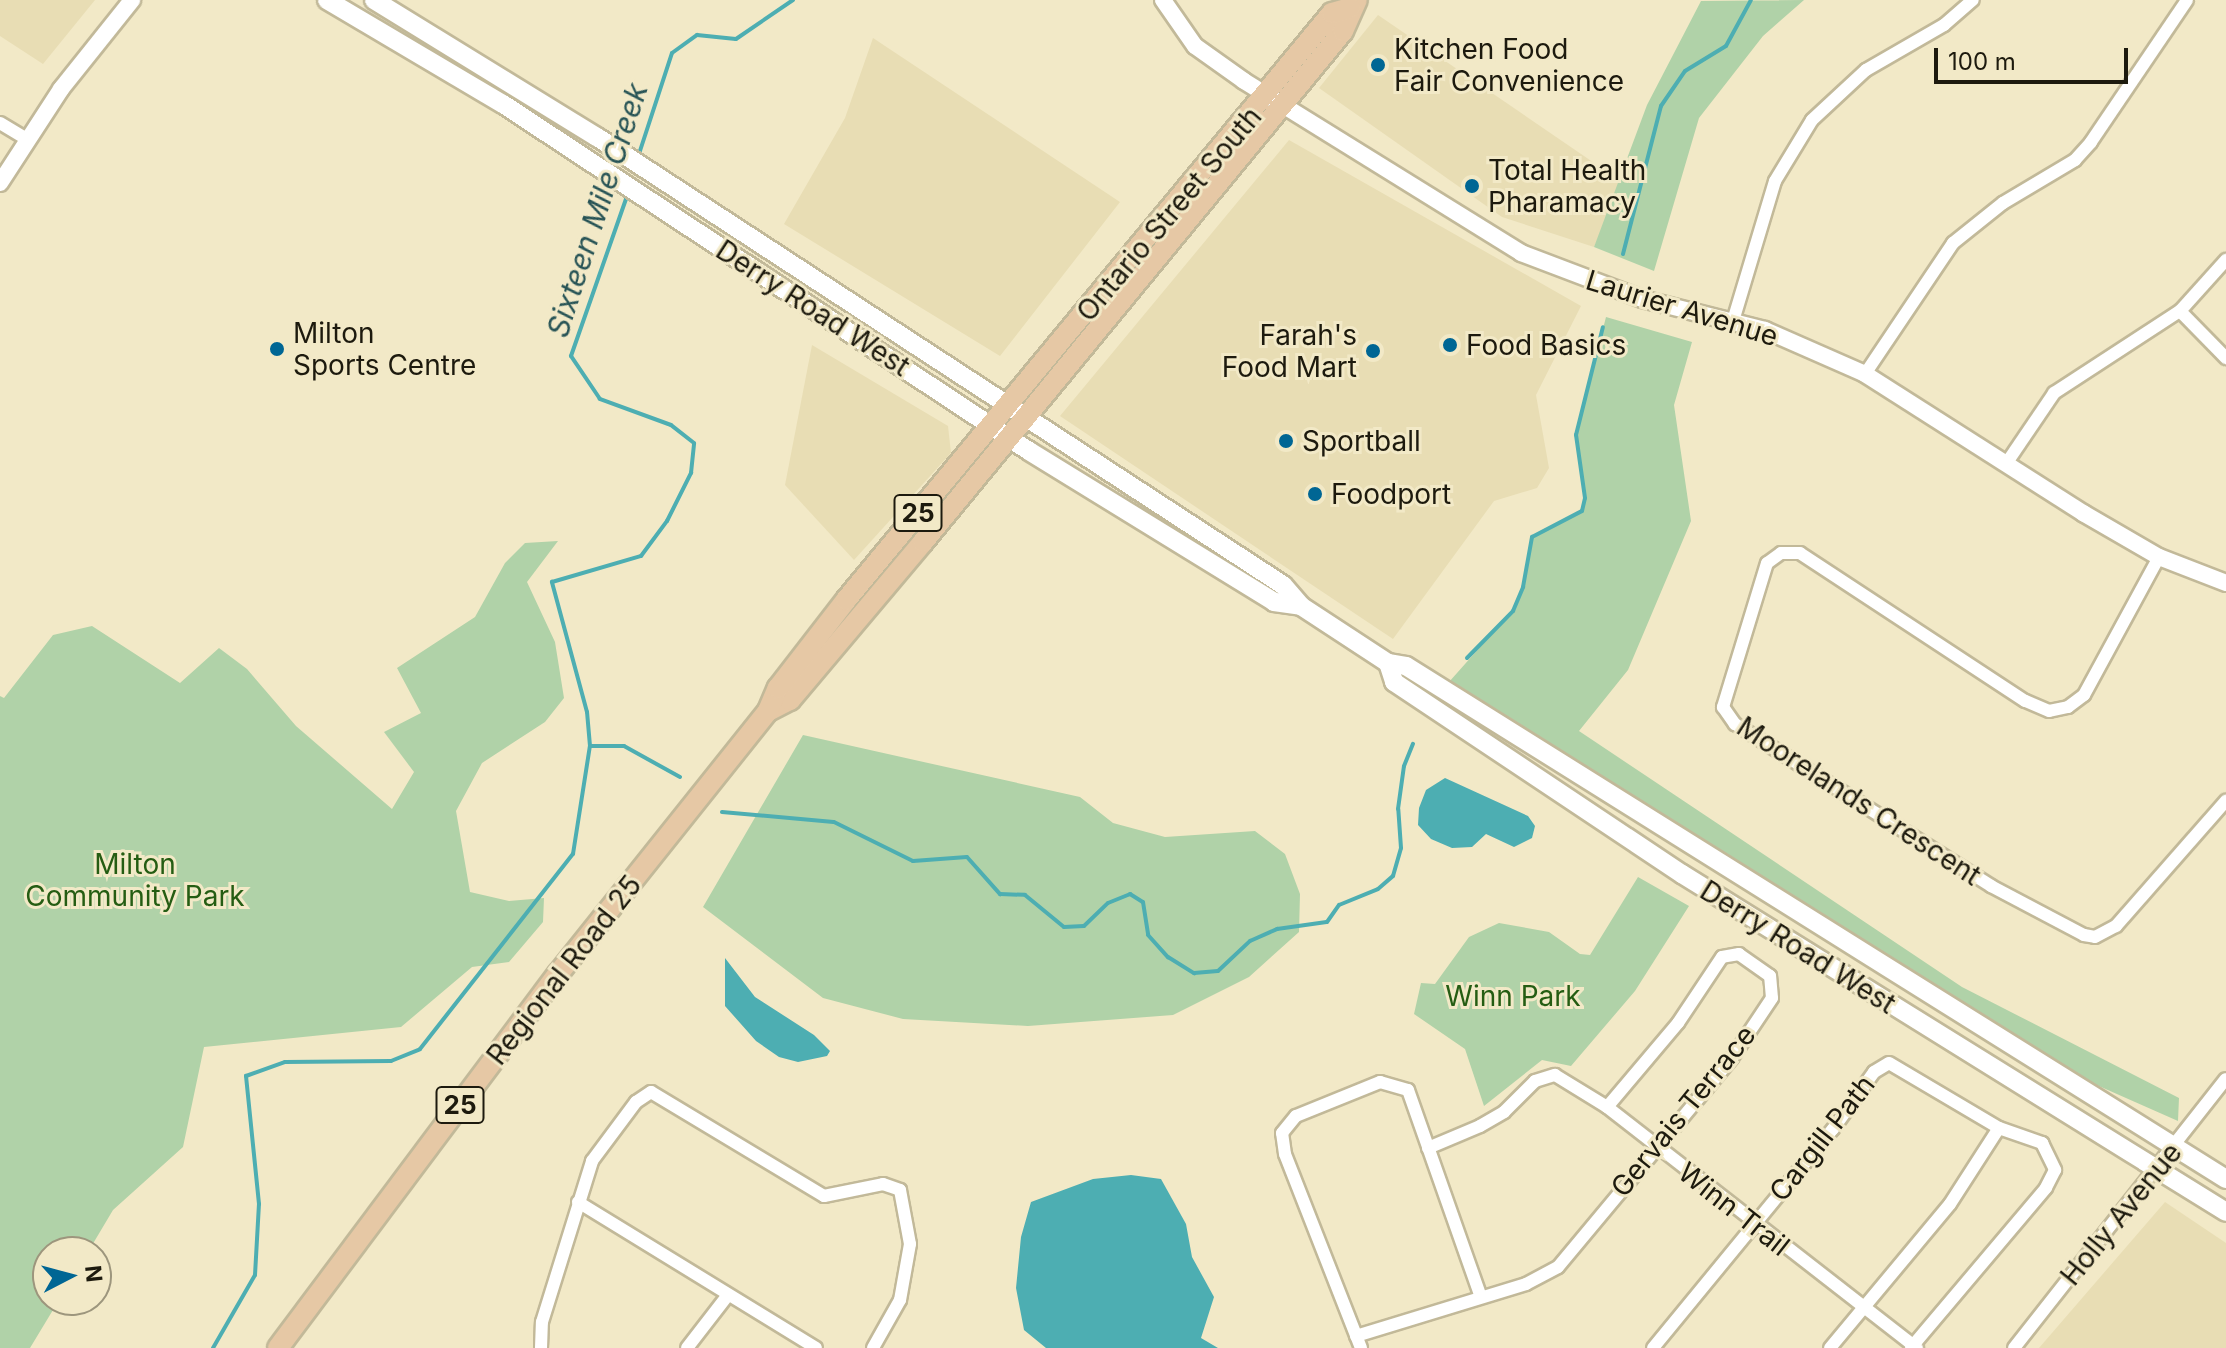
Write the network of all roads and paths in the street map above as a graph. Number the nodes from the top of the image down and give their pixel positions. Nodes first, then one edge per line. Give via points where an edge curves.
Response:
1 (132, 0) edge
2 (327, 0) edge
3 (374, 0) edge
4 (1163, 0) edge
5 (1973, 0) edge
6 (2187, 0) edge
7 (1354, 4) edge
8 (1274, 100) junction
9 (0, 123) edge
10 (28, 140) junction
11 (0, 183) edge
12 (2226, 260) edge
13 (2180, 311) junction
14 (1733, 321) junction
15 (2226, 358) edge
16 (1865, 374) junction
17 (1008, 405) junction
18 (1026, 417) junction
19 (990, 426) junction
20 (1009, 438) junction
21 (2006, 464) junction
22 (2159, 557) junction
23 (2226, 583) edge
24 (1301, 606) junction
25 (1388, 663) junction
26 (768, 711) junction
27 (2226, 801) edge
28 (2226, 1079) edge
29 (1607, 1107) junction
30 (1999, 1128) junction
31 (1654, 1146) junction
32 (2176, 1147) junction
33 (1428, 1148) junction
34 (2157, 1170) junction
35 (2226, 1179) edge
36 (578, 1202) junction
37 (2226, 1212) edge
38 (1753, 1223) junction
39 (728, 1295) junction
40 (1480, 1295) junction
41 (1861, 1308) junction
42 (1358, 1342) edge
43 (1914, 1347) edge
44 (278, 1348) edge
45 (541, 1348) edge
46 (687, 1348) edge
47 (816, 1348) edge
48 (873, 1348) edge
49 (1653, 1348) edge
50 (1830, 1348) edge
51 (2014, 1348) edge

1 - 10 street
2 - 19 main road, Derry Road West via 588,160
3 - 17 main road, Derry Road West via 597,137
4 - 8 street, Laurier Avenue via 1195,46
5 - 14 street via 1944,25 1866,70 1812,120 1775,181
6 - 16 street via 2091,142 2075,160 2003,203 1953,243
7 - 8 main road, Ontario Street South via 1332,13
8 - 14 street, Laurier Avenue via 1521,253 1642,299
8 - 17 main road, Ontario Street South
8 - 18 main road, Ontario Street South
9 - 10 street
10 - 11 street
12 - 13 street
13 - 15 street
13 - 21 street via 2054,393
14 - 16 street, Laurier Avenue
16 - 21 street, Laurier Avenue
17 - 18 main road, Derry Road West
17 - 19 main road, Ontario Street South / 25
18 - 20 main road, Regional Road 25 / 25
18 - 24 main road, Derry Road West via 1283,585
19 - 20 main road, Derry Road West
19 - 26 main road, Regional Road 25 / 25 via 846,600 778,688
20 - 24 main road, Derry Road West via 1274,602
20 - 26 main road, Regional Road 25 / 25 via 790,700
21 - 22 street, Laurier Avenue
22 - 23 street, Laurier Avenue
22 - 27 street, Moorelands Crescent via 2084,695 2068,707 2049,711 2025,701 1800,553 1781,553 1767,563 1723,707 1735,724 2014,900 2084,935 2095,937 2116,926
24 - 25 main road, Derry Road West
25 - 32 main road, Derry Road West via 1406,666
25 - 34 main road, Derry Road West via 1394,682 1682,874
26 - 44 main road, Regional Road 25 / 25 via 558,974
28 - 32 street, Holly Avenue
29 - 31 street, Winn Trail
29 - 31 street, Gervais Terrace via 1678,1023 1722,957 1739,954 1770,976 1775,990 1732,1058
29 - 33 street, Winn Trail via 1565,1080 1545,1074 1504,1112
30 - 38 street, Cargill Path via 1898,1067 1882,1063
30 - 41 street via 1950,1204
30 - 43 street via 2042,1143 2055,1170 2046,1188
31 - 38 street, Winn Trail
31 - 40 street, Gervais Terrace via 1558,1267 1526,1284
32 - 34 street, Holly Avenue
32 - 35 main road, Derry Road West
33 - 40 street
33 - 42 street via 1408,1090 1391,1082 1296,1116 1282,1133 1285,1154
34 - 37 main road, Derry Road West
34 - 51 street, Holly Avenue
36 - 39 street
36 - 45 street via 542,1322
36 - 48 street via 592,1161 647,1092 824,1196 894,1185 904,1201 910,1244 900,1300
38 - 41 street, Winn Trail
38 - 49 street, Cargill Path
39 - 46 street
39 - 47 street
40 - 42 street, Gervais Terrace
41 - 43 street, Winn Trail
41 - 50 street

